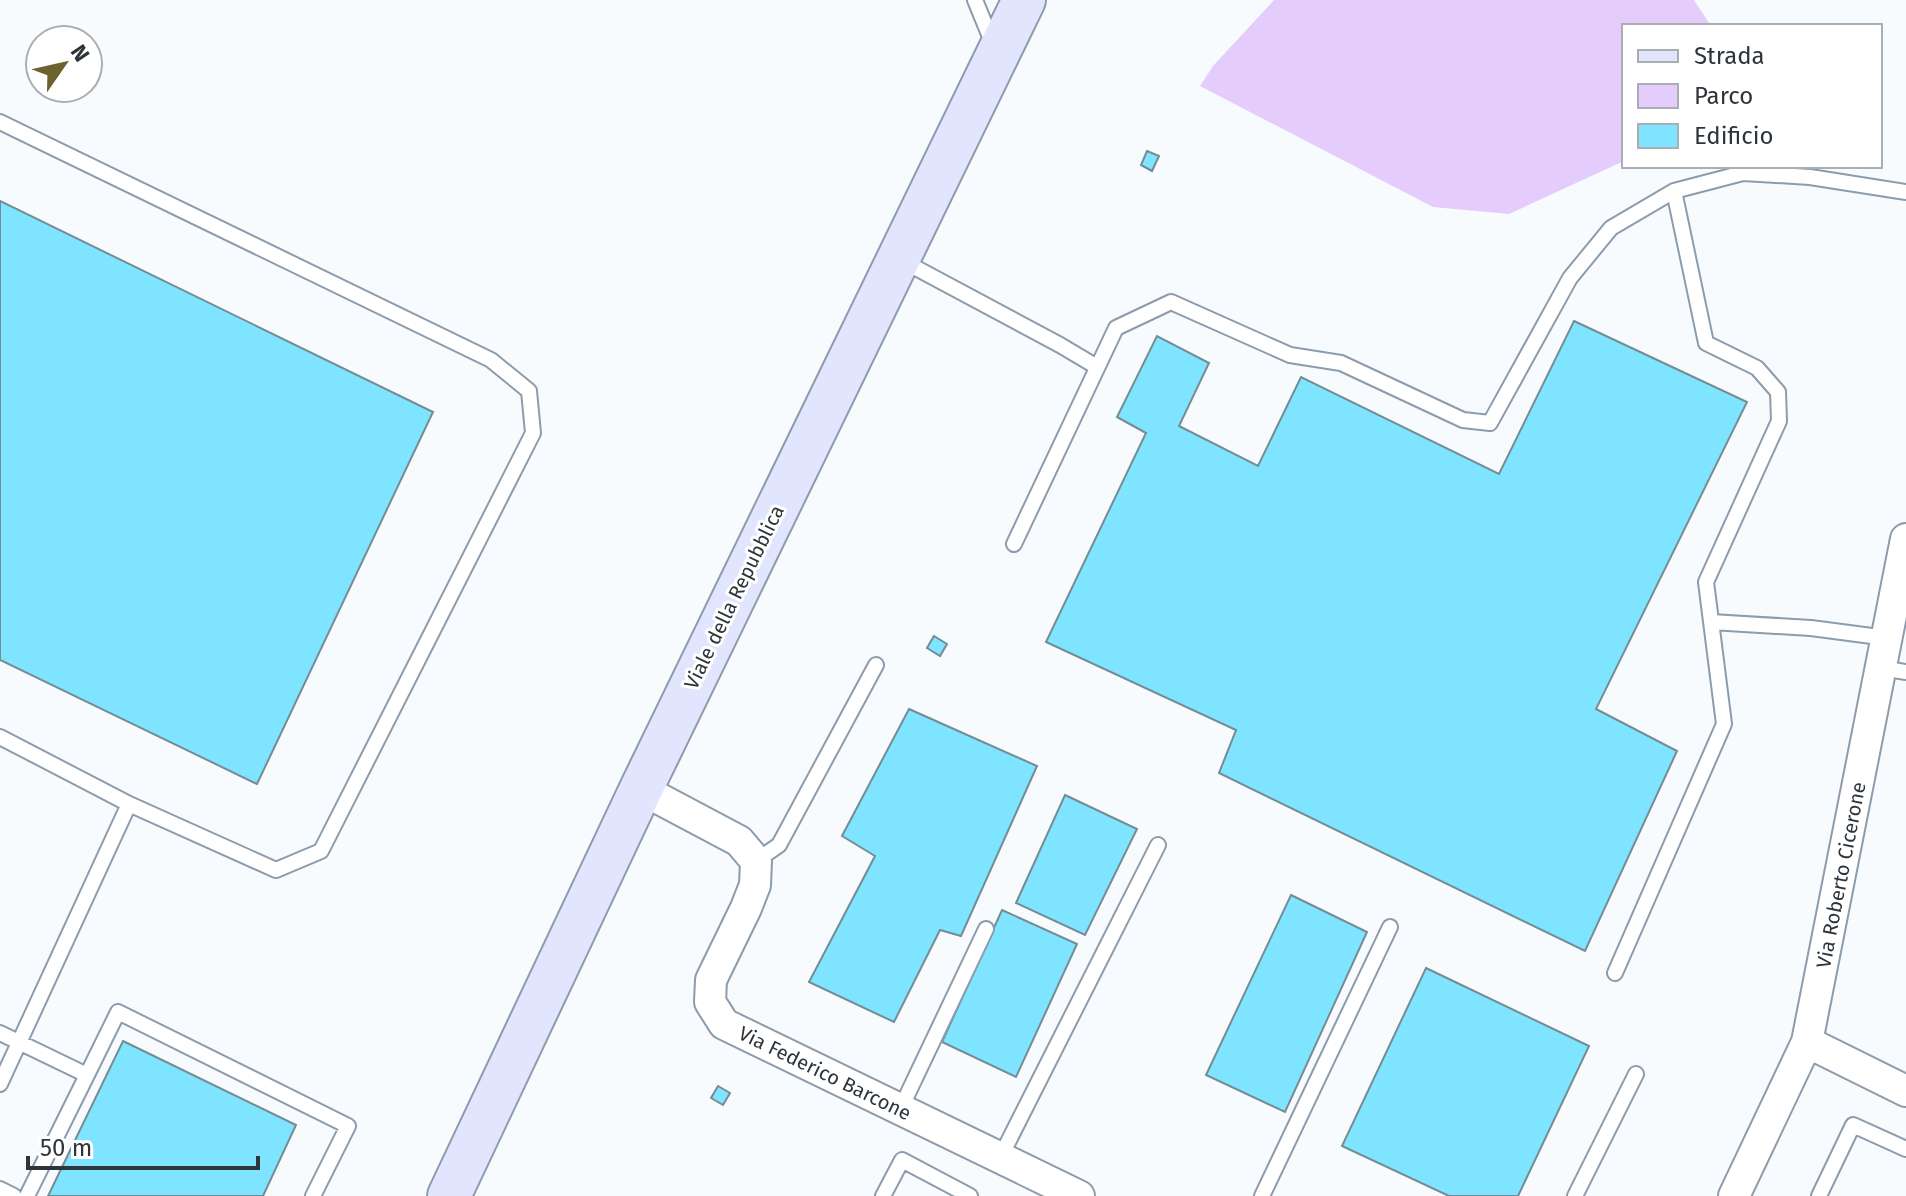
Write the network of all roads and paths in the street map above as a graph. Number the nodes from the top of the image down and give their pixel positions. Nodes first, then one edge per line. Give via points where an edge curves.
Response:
1 (975, 0) edge
2 (1024, 0) edge
3 (997, 55) junction
4 (0, 122) edge
5 (1674, 191) junction
6 (1906, 192) edge
7 (899, 259) junction
8 (1097, 367) junction
9 (1906, 539) edge
10 (1014, 544) dead end
11 (1711, 622) junction
12 (1891, 659) edge
13 (876, 665) dead end
14 (0, 737) edge
15 (641, 789) junction
16 (129, 804) junction
17 (1158, 845) dead end
18 (756, 861) junction
19 (1390, 927) dead end
20 (986, 929) dead end
21 (1615, 973) dead end
22 (0, 1033) edge
23 (1807, 1042) junction
24 (19, 1043) junction
25 (1636, 1074) dead end
26 (87, 1075) junction
27 (0, 1084) edge
28 (1906, 1091) edge
29 (900, 1110) junction
30 (1906, 1149) edge
31 (1000, 1158) junction
32 (0, 1189) edge
33 (14, 1196) edge
34 (27, 1196) edge
35 (313, 1196) edge
36 (449, 1196) edge
37 (883, 1196) edge
38 (970, 1196) edge
39 (1079, 1196) edge
40 (1262, 1196) edge
41 (1575, 1196) edge
42 (1734, 1196) edge
43 (1819, 1196) edge

1 - 3 lane
2 - 3 main road, Viale della Repubblica
3 - 7 main road, Viale della Repubblica
4 - 16 lane via 491,360 529,391 533,433 321,851 276,870
5 - 6 lane via 1743,173
5 - 8 lane via 1611,228 1570,278 1490,423 1463,420 1341,363 1290,355 1171,302 1116,328
5 - 11 lane via 1706,343 1757,368 1778,392 1779,421 1706,582
7 - 8 lane
7 - 15 main road, Viale della Repubblica
8 - 10 lane
9 - 12 street, Via Roberto Cicerone
11 - 12 lane via 1811,628
11 - 21 lane via 1724,724
12 - 23 street, Via Roberto Cicerone
13 - 18 lane via 779,845
14 - 16 lane
15 - 18 street via 739,841
15 - 36 main road, Viale della Repubblica
16 - 24 lane
17 - 31 lane
18 - 29 street, Via Federico Barcone via 755,885 711,980 710,1002 724,1024
19 - 40 lane
20 - 29 lane
22 - 24 lane
23 - 28 street
23 - 42 street, Via Roberto Cicerone
24 - 26 lane
24 - 27 lane
25 - 41 lane
26 - 34 lane
26 - 35 lane via 118,1012 348,1126
29 - 31 street, Via Federico Barcone
30 - 43 lane via 1853,1125
31 - 39 street, Via Federico Barcone
32 - 33 lane
37 - 38 lane via 902,1160

